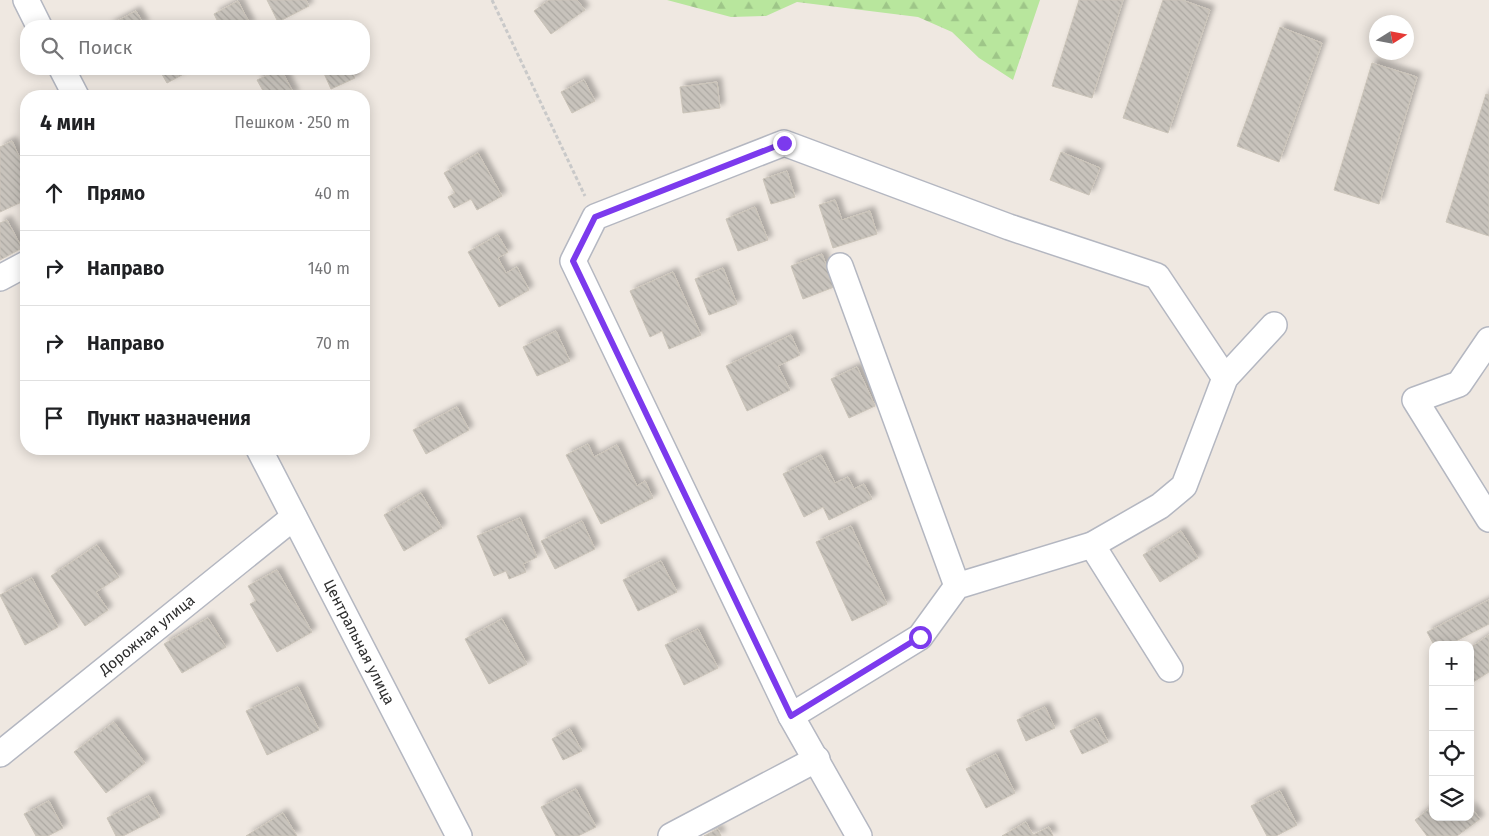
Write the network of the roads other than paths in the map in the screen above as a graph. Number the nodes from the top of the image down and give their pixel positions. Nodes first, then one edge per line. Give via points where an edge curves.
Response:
1 (26, 0) edge
2 (37, 20) edge
3 (65, 75) edge
4 (73, 90) edge
5 (840, 266) dead end
6 (20, 267) edge
7 (0, 278) edge
8 (1274, 325) dead end
9 (1489, 340) edge
10 (1225, 378) junction
11 (261, 455) edge
12 (294, 517) junction
13 (1489, 519) edge
14 (1092, 545) junction
15 (957, 586) junction
16 (1170, 669) dead end
17 (791, 716) junction
18 (0, 754) edge
19 (817, 759) junction
20 (459, 836) edge
21 (670, 836) edge
22 (859, 836) edge

1 - 2 street
3 - 4 street
5 - 15 street
6 - 7 street
8 - 10 street
9 - 13 street via 1459,384 1415,400
10 - 14 street via 1184,486 1160,506
10 - 17 street via 1157,276 1009,227 784,143 595,217 573,261
11 - 12 street, Центральная улица
12 - 18 street, Дорожная улица
12 - 20 street, Центральная улица
14 - 15 street
14 - 16 street
15 - 17 street via 920,637
17 - 19 street
19 - 21 street
19 - 22 street

